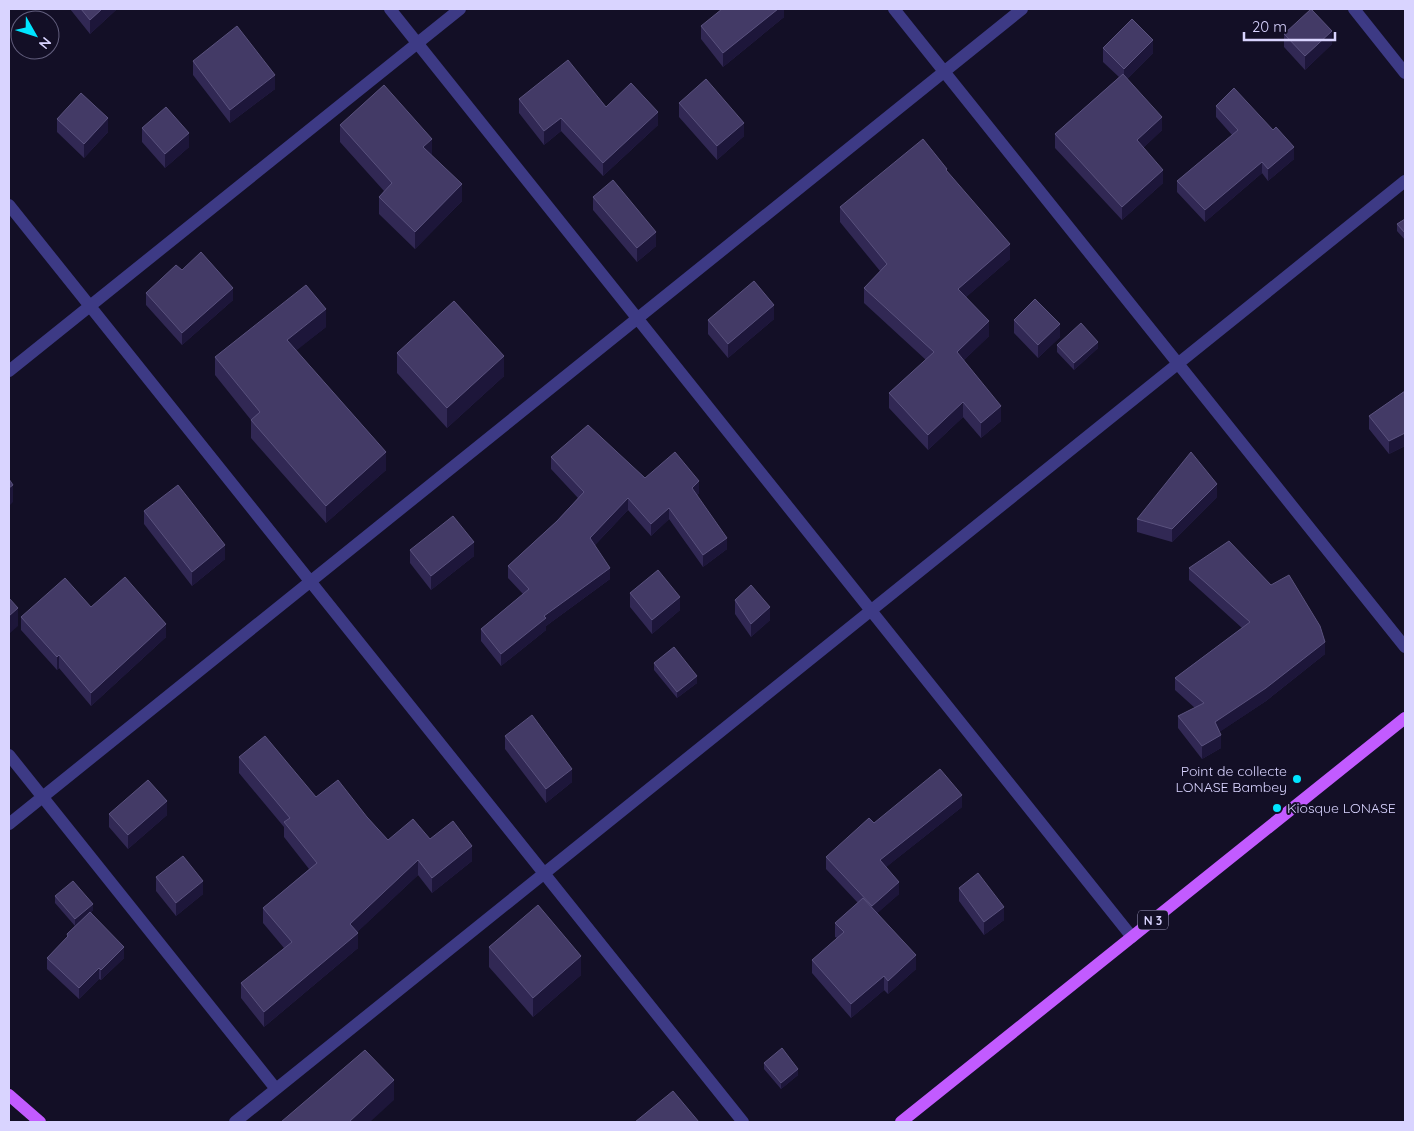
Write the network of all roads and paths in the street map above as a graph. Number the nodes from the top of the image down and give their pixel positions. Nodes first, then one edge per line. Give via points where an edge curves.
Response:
1 (390, 9) edge
2 (460, 9) edge
3 (894, 9) edge
4 (1022, 9) edge
5 (1354, 9) edge
6 (418, 43) junction
7 (944, 71) junction
8 (1405, 73) edge
9 (1405, 181) edge
10 (9, 205) edge
11 (90, 306) junction
12 (638, 318) junction
13 (1178, 363) junction
14 (9, 372) edge
15 (310, 581) junction
16 (871, 610) junction
17 (1405, 647) edge
18 (1405, 718) edge
19 (9, 755) edge
20 (42, 797) junction
21 (9, 824) edge
22 (544, 874) junction
23 (1132, 937) junction
24 (276, 1089) junction
25 (9, 1095) edge
26 (40, 1122) edge
27 (234, 1122) edge
28 (743, 1122) edge
29 (901, 1122) edge

1 - 6 street
2 - 6 street
3 - 7 street
4 - 7 street
5 - 8 street
6 - 11 street
6 - 12 street
7 - 12 street
7 - 13 street
9 - 13 street
10 - 11 street
11 - 14 street
11 - 15 street
12 - 15 street
12 - 16 street
13 - 16 street
13 - 17 street
15 - 20 street
15 - 22 street
16 - 22 street
16 - 23 street
18 - 23 main road, N 3
19 - 20 street
20 - 21 street
20 - 24 street
22 - 24 street
22 - 28 street
23 - 29 main road, N 3
24 - 27 street
25 - 26 main road

